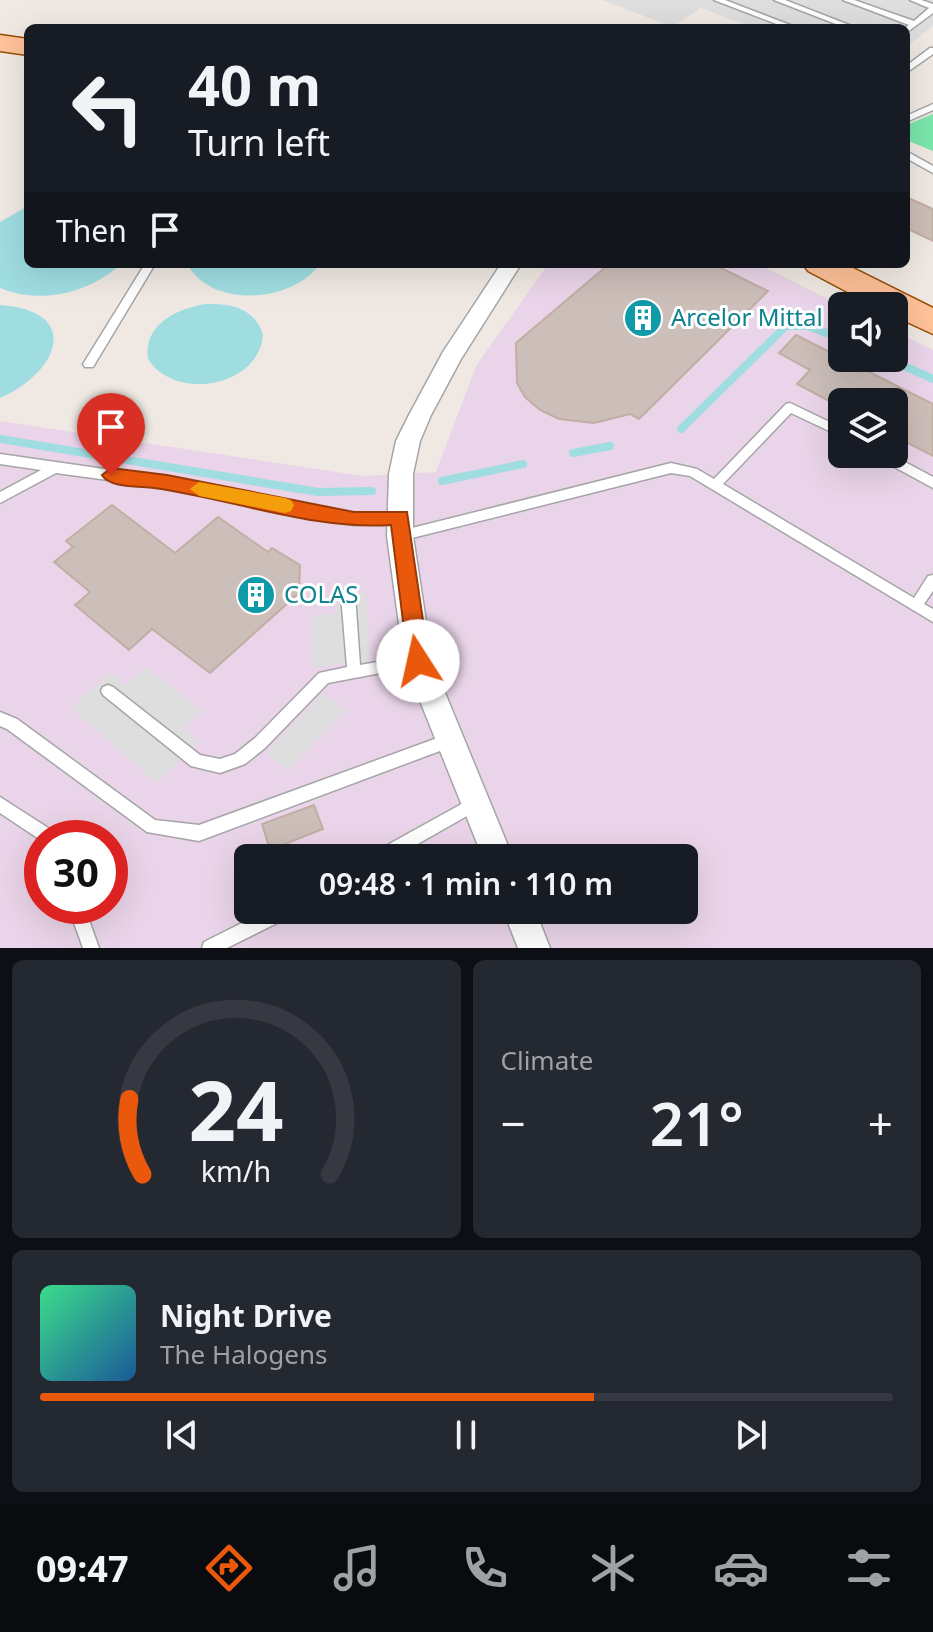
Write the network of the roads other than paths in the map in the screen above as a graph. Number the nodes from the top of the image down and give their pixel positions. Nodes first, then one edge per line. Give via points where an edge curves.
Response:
1 (718, 0) edge
2 (778, 0) edge
3 (847, 0) edge
4 (914, 0) edge
5 (933, 8) edge
6 (783, 24) edge
7 (842, 24) edge
8 (915, 24) junction
9 (910, 28) edge
10 (0, 34) edge
11 (24, 37) edge
12 (0, 43) edge
13 (24, 46) edge
14 (933, 50) edge
15 (910, 67) edge
16 (933, 107) edge
17 (910, 117) edge
18 (910, 150) edge
19 (910, 156) edge
20 (933, 159) edge
21 (933, 170) edge
22 (148, 268) edge
23 (508, 268) edge
24 (827, 268) edge
25 (869, 268) edge
26 (933, 301) edge
27 (933, 322) edge
28 (89, 364) dead end
29 (828, 426) edge
30 (0, 459) edge
31 (55, 468) junction
32 (906, 468) edge
33 (933, 483) edge
34 (715, 485) junction
35 (0, 498) edge
36 (400, 527) junction
37 (933, 580) edge
38 (348, 595) dead end
39 (916, 605) junction
40 (933, 616) edge
41 (418, 661) junction
42 (354, 672) junction
43 (108, 691) dead end
44 (0, 719) edge
45 (451, 740) junction
46 (476, 803) junction
47 (0, 804) edge
48 (24, 820) edge
49 (403, 844) edge
50 (492, 844) edge
51 (82, 924) edge
52 (257, 924) edge
53 (525, 924) edge
54 (91, 948) edge
55 (210, 948) edge
56 (534, 948) edge

1 - 6 lane
2 - 7 lane
3 - 8 lane
4 - 5 lane
5 - 8 lane
8 - 9 lane
10 - 11 main road
12 - 13 main road
14 - 15 lane
16 - 17 lane
18 - 20 lane
19 - 21 lane
22 - 28 lane
23 - 36 street via 451,357 408,441
24 - 27 main road
25 - 26 main road
29 - 34 lane via 790,407
30 - 31 lane
31 - 35 lane
31 - 36 lane via 167,483
32 - 33 lane
34 - 36 lane via 693,472 658,469
34 - 39 lane
36 - 41 street
37 - 39 lane
38 - 42 lane
39 - 40 lane
41 - 42 lane
41 - 45 street
42 - 43 lane via 324,677 260,743 220,766 196,761
44 - 45 lane via 152,827 199,833
45 - 46 street
46 - 49 lane
46 - 50 street
47 - 48 lane
51 - 54 lane
52 - 55 lane
53 - 56 street

